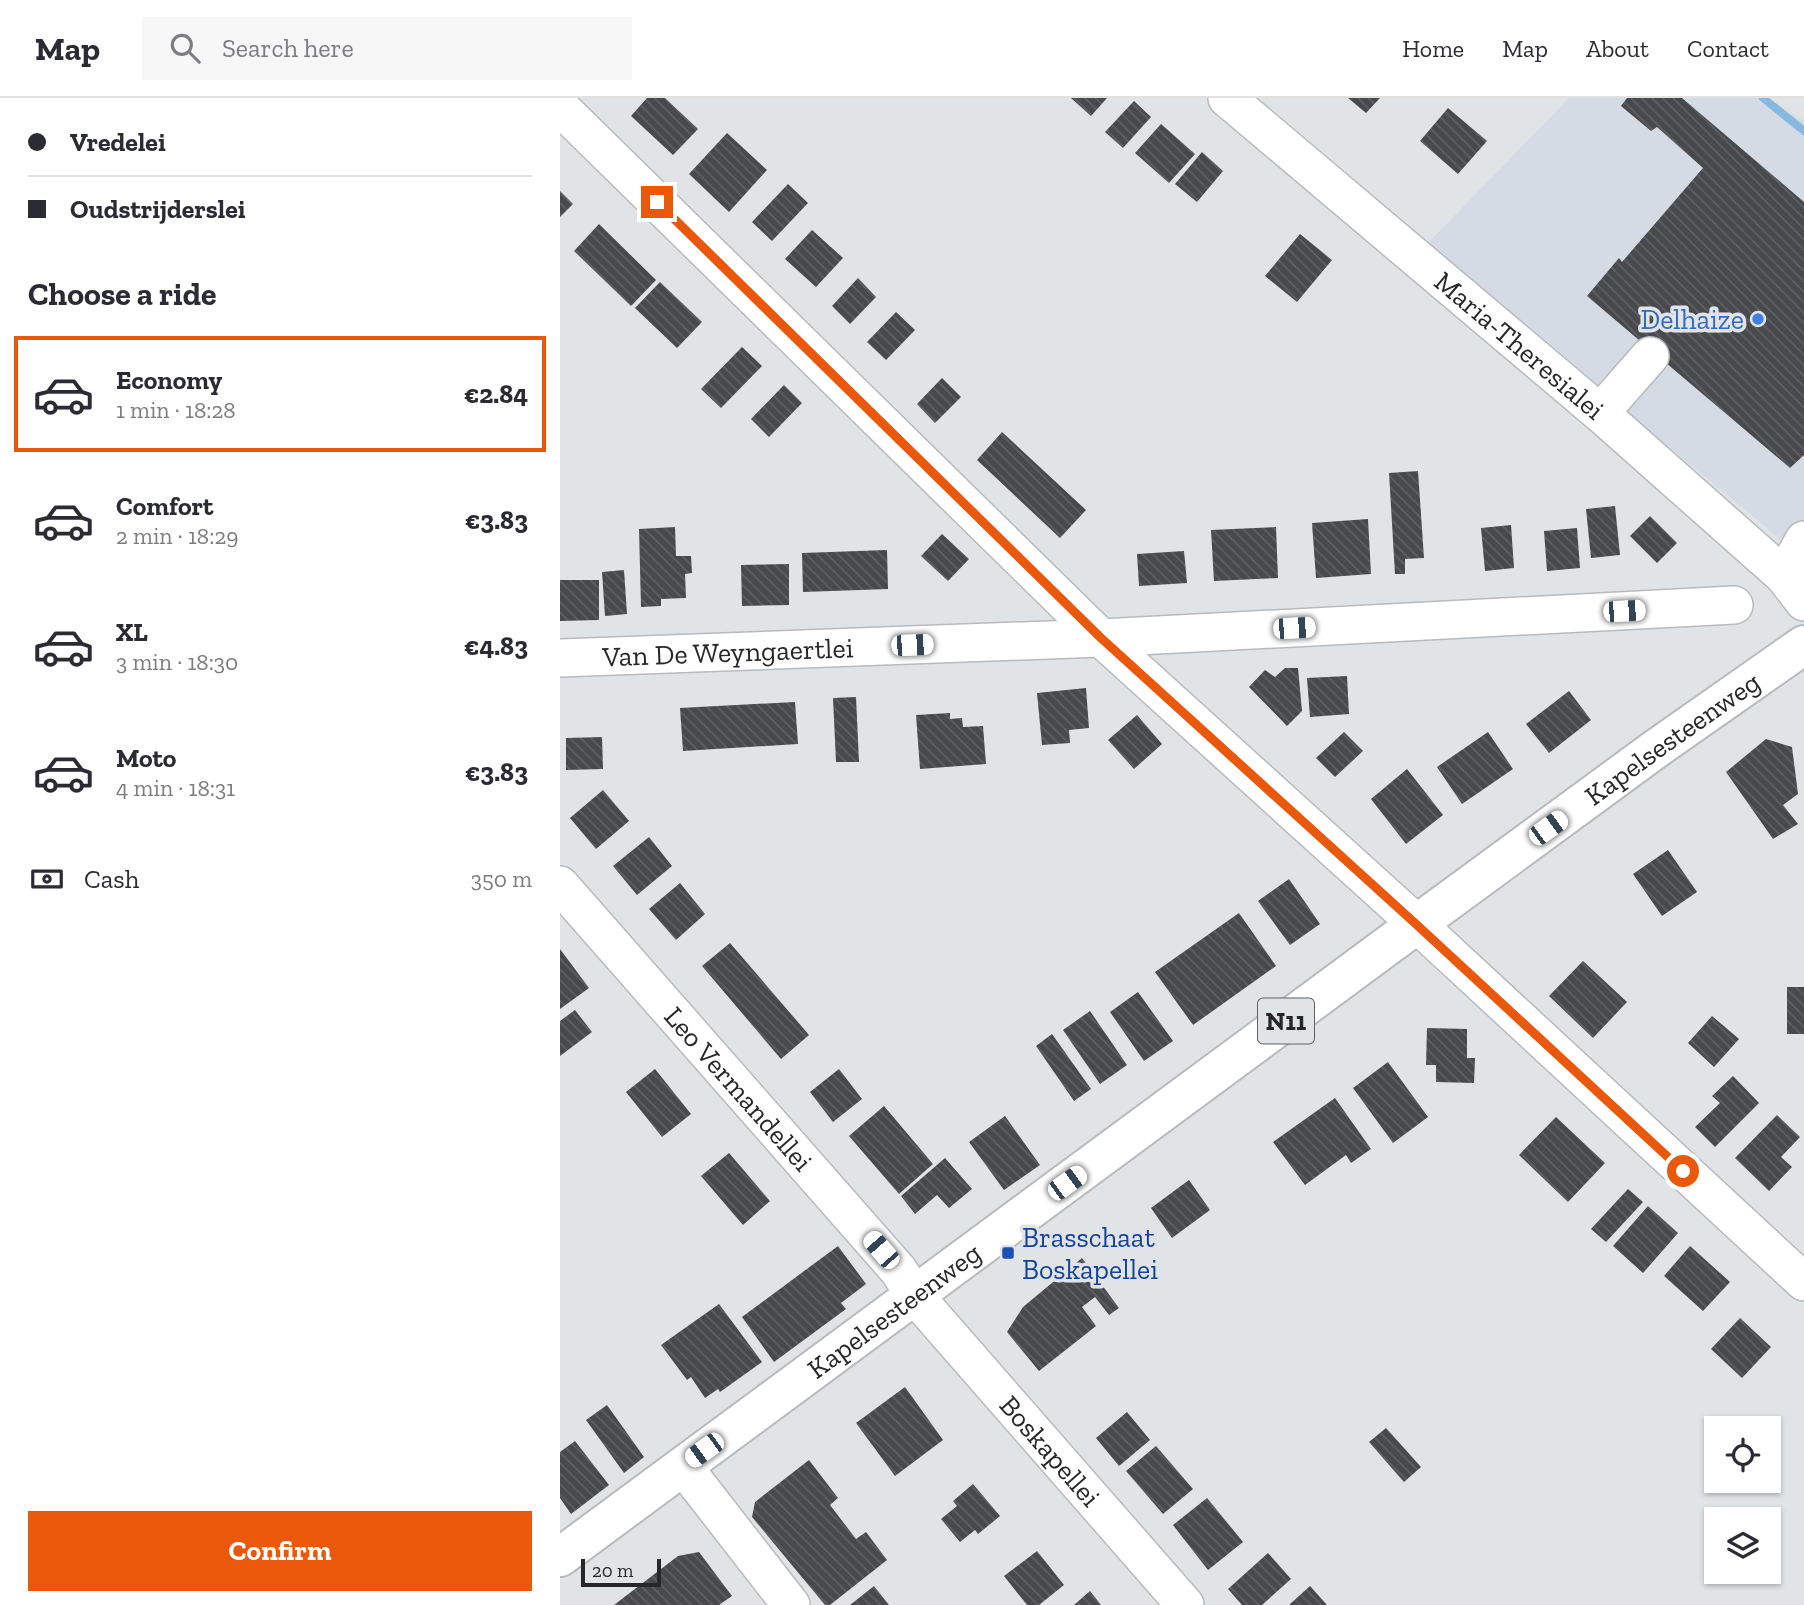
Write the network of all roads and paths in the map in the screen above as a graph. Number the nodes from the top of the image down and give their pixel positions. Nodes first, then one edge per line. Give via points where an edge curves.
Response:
1 (1227, 98) edge
2 (560, 107) edge
3 (1650, 356) dead end
4 (1600, 413) junction
5 (1804, 540) edge
6 (1794, 589) edge
7 (1734, 605) dead end
8 (1101, 638) junction
9 (1804, 645) edge
10 (560, 658) edge
11 (560, 886) edge
12 (1417, 925) junction
13 (1804, 1282) edge
14 (915, 1296) junction
15 (683, 1466) junction
16 (560, 1557) edge
17 (792, 1605) edge
18 (1185, 1605) edge

1 - 4 street, Maria-Theresialei
2 - 8 street
3 - 4 street
4 - 6 street, Maria-Theresialei
5 - 6 street
7 - 8 street, Van De Weyngaertlei
8 - 10 street, Van De Weyngaertlei
8 - 12 street
9 - 12 main road, Kapelsesteenweg / N11
11 - 14 street, Leo Vermandellei via 899,1271
12 - 13 street
12 - 14 main road, Kapelsesteenweg / N11
14 - 15 main road, Kapelsesteenweg / N11
14 - 18 street, Boskapellei
15 - 16 main road, Kapelsesteenweg / N11
15 - 17 street

